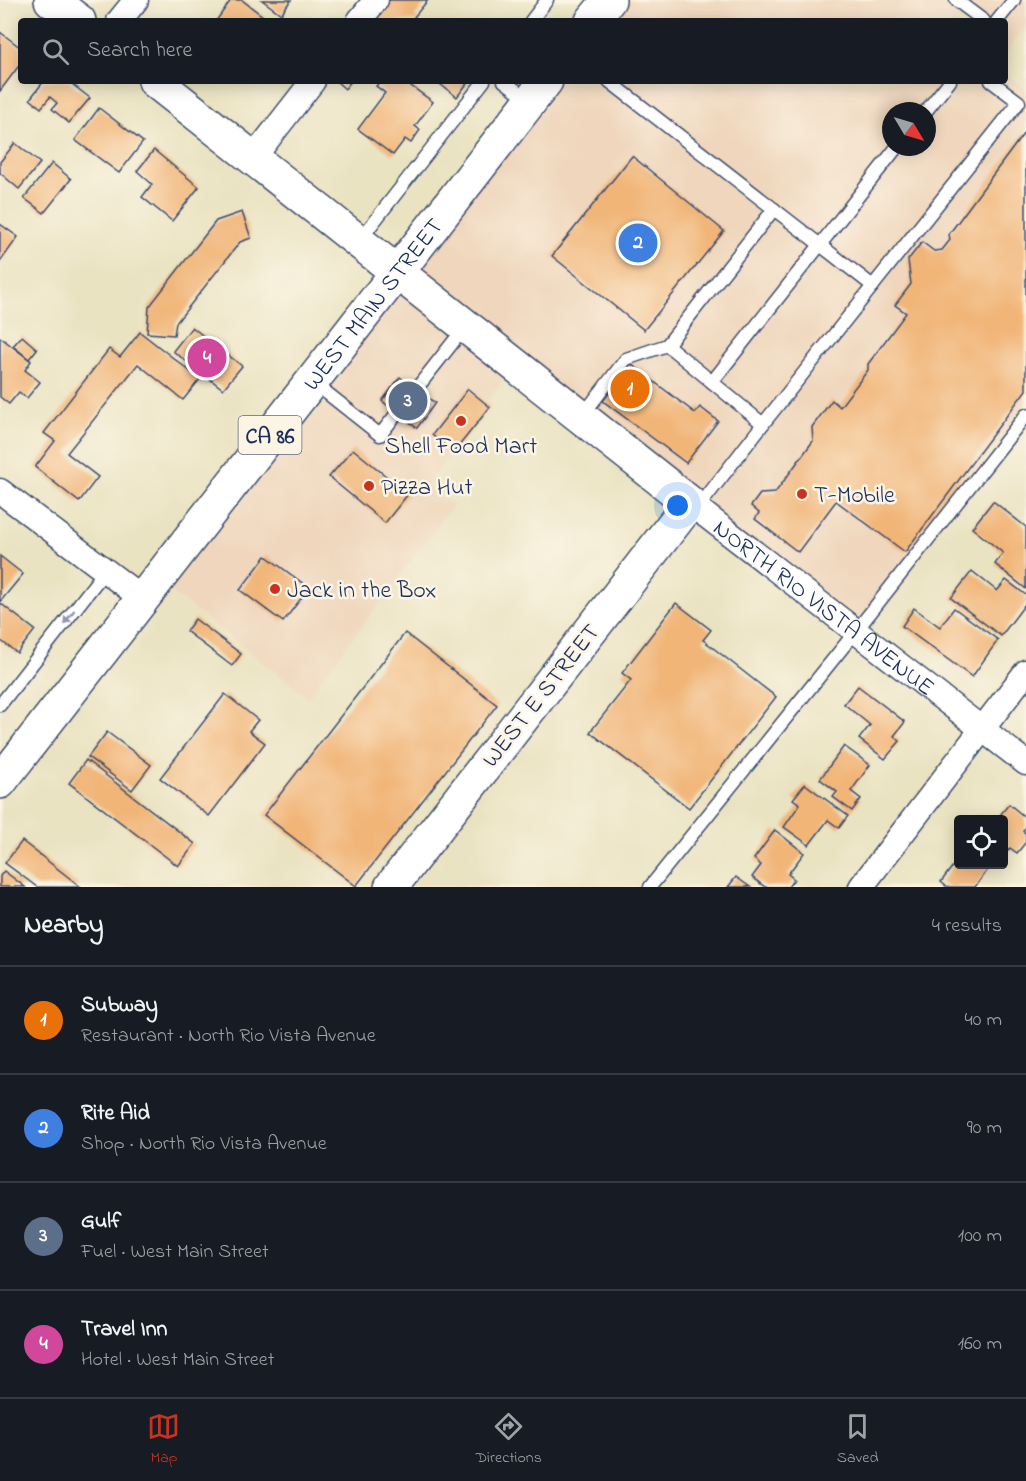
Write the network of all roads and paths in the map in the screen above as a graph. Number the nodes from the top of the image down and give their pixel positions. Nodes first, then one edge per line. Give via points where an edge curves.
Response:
1 (51, 0) edge
2 (136, 0) edge
3 (376, 0) edge
4 (547, 0) edge
5 (609, 0) edge
6 (956, 0) edge
7 (1014, 0) edge
8 (75, 18) edge
9 (121, 18) edge
10 (361, 18) edge
11 (533, 18) edge
12 (594, 18) edge
13 (980, 18) edge
14 (999, 18) edge
15 (159, 84) edge
16 (311, 84) edge
17 (482, 84) edge
18 (514, 84) edge
19 (613, 84) edge
20 (948, 84) edge
21 (995, 84) edge
22 (538, 91) edge
23 (933, 102) edge
24 (890, 156) edge
25 (253, 158) junction
26 (774, 209) junction
27 (359, 241) junction
28 (819, 245) junction
29 (398, 271) junction
30 (873, 286) junction
31 (466, 326) junction
32 (668, 345) junction
33 (312, 381) junction
34 (712, 382) junction
35 (1026, 415) edge
36 (582, 417) junction
37 (763, 424) junction
38 (0, 491) edge
39 (694, 506) junction
40 (105, 571) junction
41 (143, 599) junction
42 (856, 631) junction
43 (1026, 672) edge
44 (0, 705) edge
45 (982, 729) junction
46 (1026, 763) edge
47 (0, 782) edge
48 (391, 887) edge
49 (650, 887) edge
50 (861, 887) edge

1 - 8 main road
2 - 9 street
3 - 10 street
4 - 11 lane
5 - 12 main road
6 - 13 lane
7 - 14 lane
15 - 25 main road, NORTH RIO VISTA AVENUE
16 - 25 street
17 - 27 lane
18 - 22 lane
19 - 26 lane
20 - 23 lane
21 - 30 lane via 1019,102
22 - 29 main road, WEST MAIN STREET / CA 86
24 - 28 lane
25 - 27 main road, NORTH RIO VISTA AVENUE
26 - 28 lane
26 - 32 lane
27 - 29 main road, NORTH RIO VISTA AVENUE
28 - 30 lane
28 - 34 lane
29 - 31 main road, NORTH RIO VISTA AVENUE
29 - 33 main road, WEST MAIN STREET / CA 86
30 - 37 lane
31 - 33 lane via 380,435
31 - 36 main road, NORTH RIO VISTA AVENUE
32 - 34 lane
32 - 36 lane via 626,359
33 - 41 main road, WEST MAIN STREET / CA 86
34 - 37 lane
35 - 42 lane
36 - 39 main road, NORTH RIO VISTA AVENUE
37 - 39 lane
38 - 40 street
39 - 42 street, NORTH RIO VISTA AVENUE
39 - 48 main road, WEST E STREET
40 - 41 street
40 -> 44 lane
41 - 47 main road, WEST MAIN STREET / CA 86
42 - 45 street, NORTH RIO VISTA AVENUE
42 - 49 lane
43 - 45 street
45 - 46 street, NORTH RIO VISTA AVENUE
45 - 50 street

